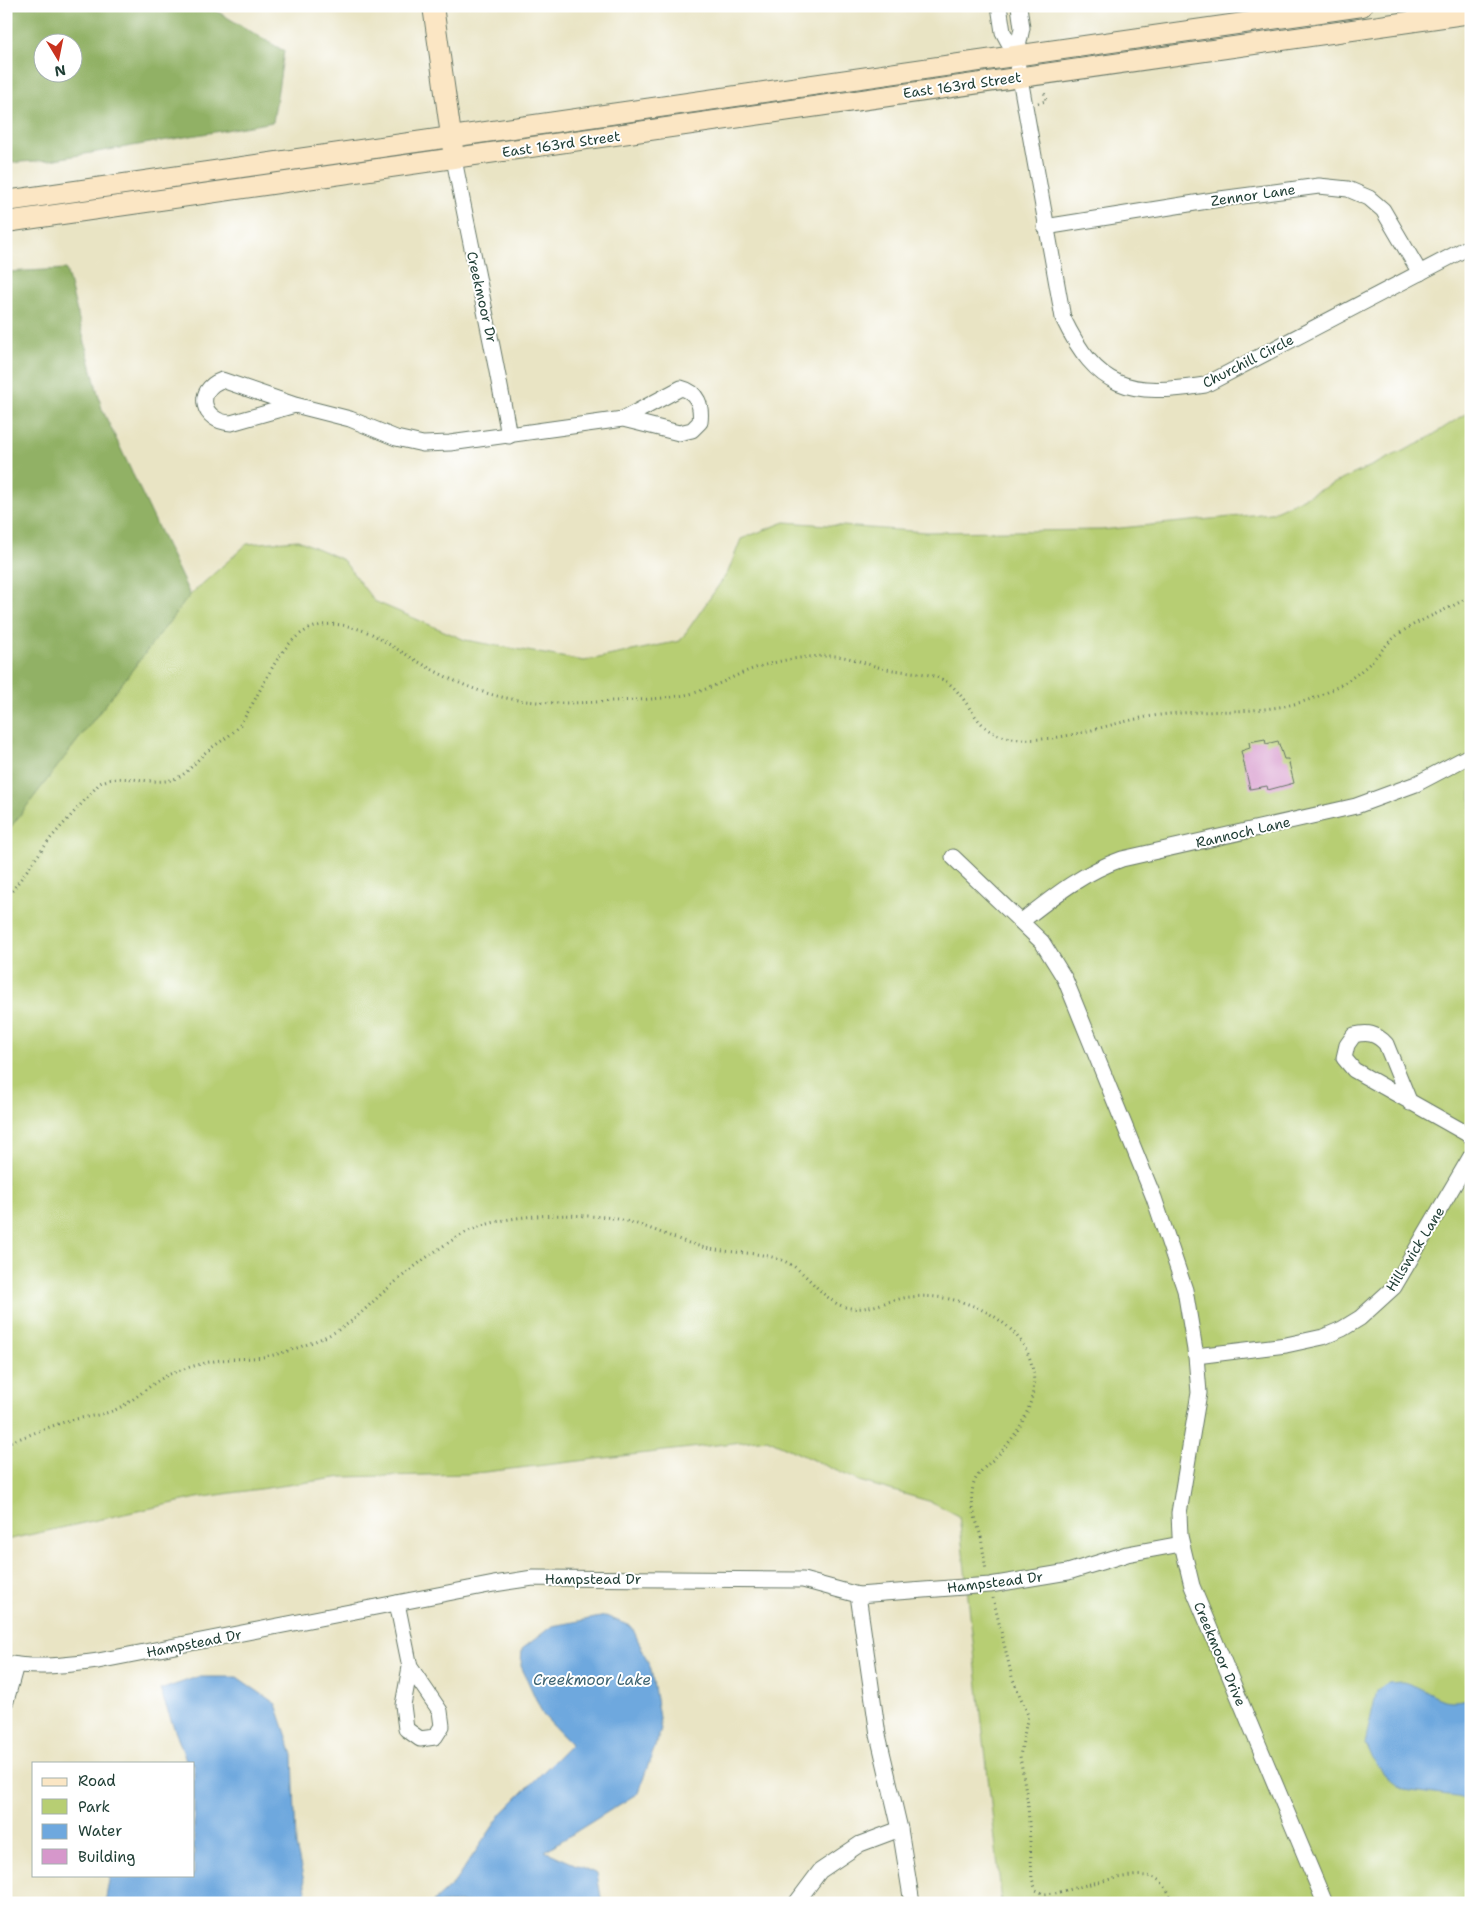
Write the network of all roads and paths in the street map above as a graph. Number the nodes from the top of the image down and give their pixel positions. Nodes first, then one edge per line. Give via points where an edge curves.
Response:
1 (433, 6) edge
2 (999, 6) edge
3 (1019, 6) edge
4 (1362, 6) edge
5 (1471, 13) edge
6 (1016, 56) junction
7 (1020, 77) junction
8 (452, 137) junction
9 (454, 159) junction
10 (6, 201) edge
11 (6, 222) edge
12 (1045, 227) junction
13 (1471, 246) edge
14 (1420, 273) junction
15 (295, 404) junction
16 (623, 419) junction
17 (509, 436) junction
18 (1471, 595) edge
19 (1471, 755) edge
20 (953, 857) dead end
21 (6, 899) edge
22 (1022, 921) junction
23 (1410, 1102) junction
24 (1471, 1136) edge
25 (1471, 1156) edge
26 (1196, 1356) junction
27 (6, 1443) edge
28 (1181, 1544) junction
29 (990, 1585) junction
30 (858, 1595) junction
31 (397, 1604) junction
32 (11, 1664) edge
33 (410, 1667) dead end
34 (6, 1701) edge
35 (900, 1829) junction
36 (796, 1903) edge
37 (912, 1903) edge
38 (1173, 1903) edge
39 (1325, 1903) edge

1 - 8 street
2 - 6 street via 1003,32
3 - 6 street via 1022,28
4 - 6 street, East 163rd Street
5 - 7 street, East 163rd Street
6 - 7 street, Churchill Circle
6 - 8 street, East 163rd Street
7 - 9 street, East 163rd Street
7 - 12 street, Churchill Circle
8 - 9 street
8 - 10 street, East 163rd Street
9 - 11 street, East 163rd Street
9 - 17 street, Creekmoor Dr
12 - 14 street, Zennor Lane via 1319,186 1348,189 1369,198 1383,210
12 - 14 street, Churchill Circle via 1063,318 1076,346 1099,372 1125,386 1147,389 1172,390 1205,385
13 - 14 street, Churchill Circle
15 - 15 street via 222,380 206,391 205,402 207,411 222,423
15 - 17 street via 423,444
16 - 16 street via 679,433 692,430 700,422 702,410 697,398 689,390 681,388
16 - 17 street
18 - 21 path via 1409,627 1394,637 1351,679 1314,698 1259,709 1162,714 1079,733 1017,739 998,735 986,728 955,688 944,680 838,656 816,656 759,666 710,688 667,697 535,703 468,687 358,628 327,626 309,630 290,642 269,671 241,723 184,773 160,782 119,778 100,783 50,839
19 - 22 street, Rannoch Lane via 1416,784 1356,806 1102,866 1069,884
20 - 22 street, Creekmoor Drive
22 - 26 street, Creekmoor Drive via 1042,942 1081,1014 1154,1198 1185,1290
23 - 23 street via 1386,1044 1380,1037 1367,1032 1354,1035 1344,1058 1354,1070
23 - 24 street
25 - 26 street, Hillswick Lane via 1394,1288 1360,1318 1323,1337
26 - 28 street, Creekmoor Drive via 1199,1394 1179,1513
27 - 29 path via 65,1422 114,1411 171,1373 220,1360 268,1357 323,1338 359,1317 399,1279 459,1237 478,1228 546,1216 609,1218 710,1249 771,1257 788,1263 843,1307 855,1309 913,1297 961,1302 981,1309 1011,1331 1030,1358 1034,1376 1033,1397 1027,1414 1002,1452 979,1473 973,1487 974,1516
28 - 29 street, Hampstead Dr via 1127,1554 1068,1572
28 - 39 street, Creekmoor Drive via 1192,1586
29 - 30 street, Hampstead Dr
29 - 38 path via 1012,1677 1028,1715 1020,1756 1028,1804 1032,1879 1036,1890 1045,1894 1055,1893 1145,1875 1166,1887
30 - 31 street, Hampstead Dr via 803,1580 533,1578
30 - 35 street via 878,1735
31 - 32 street, Hampstead Dr via 98,1661 55,1667
31 - 33 street
32 - 34 street
35 - 36 street via 860,1844 820,1871
35 - 37 street

